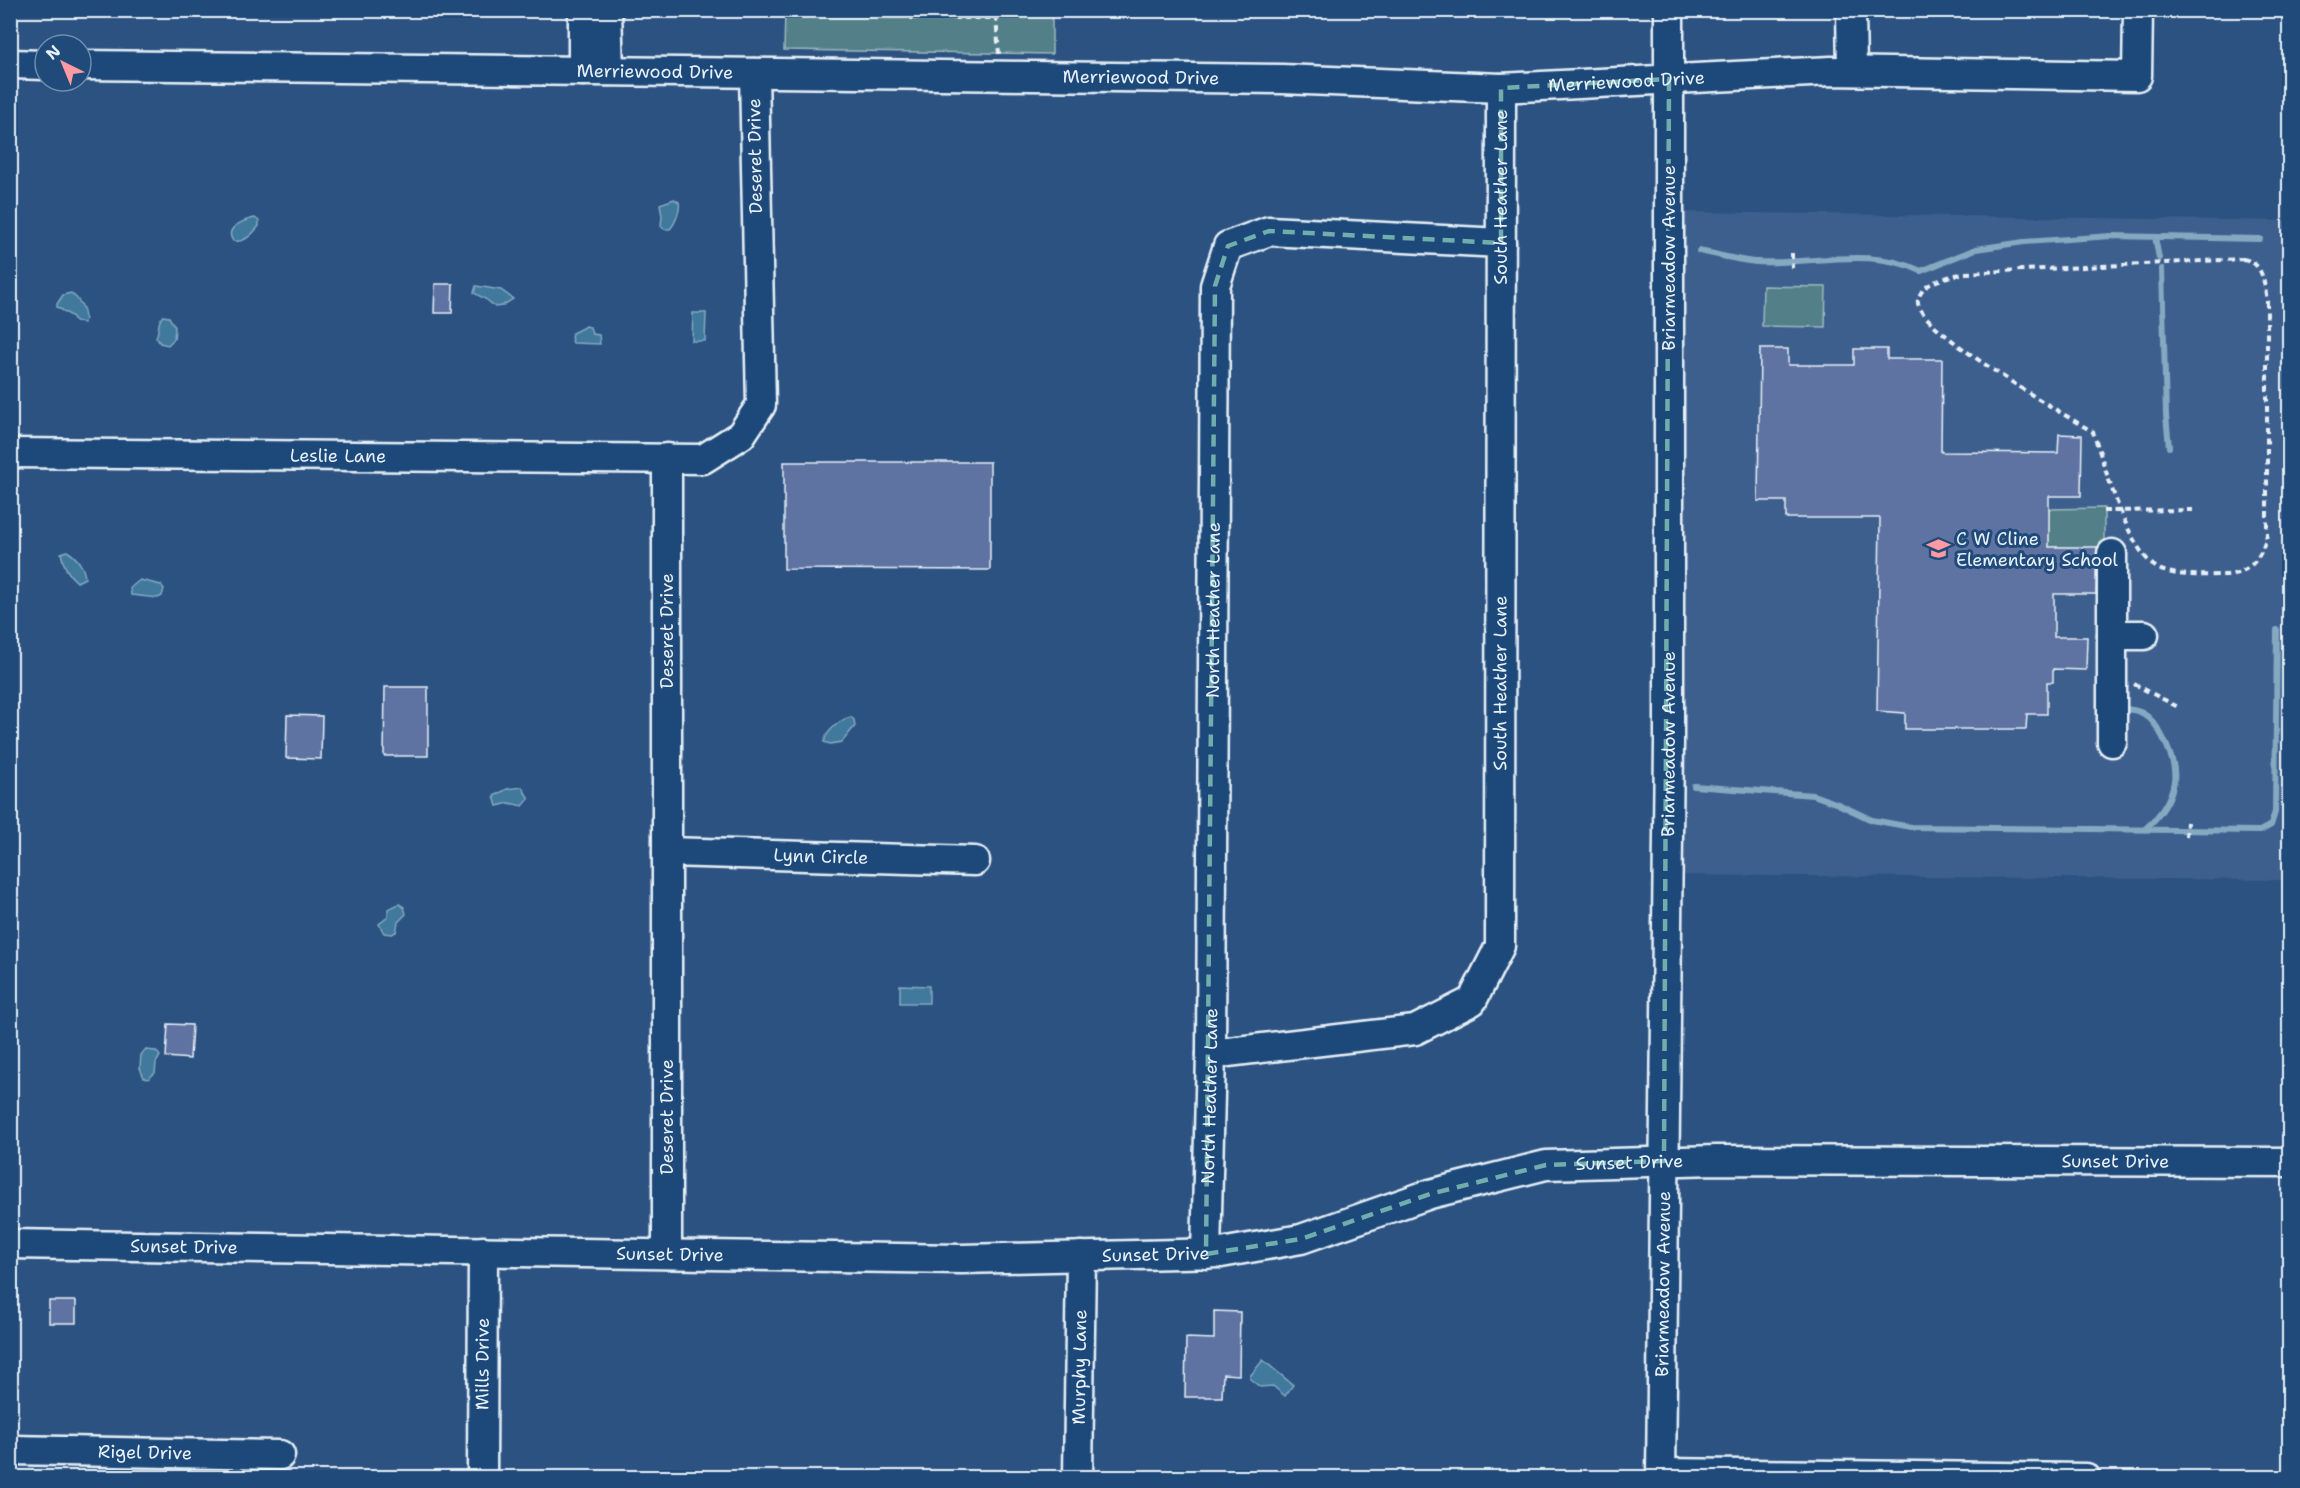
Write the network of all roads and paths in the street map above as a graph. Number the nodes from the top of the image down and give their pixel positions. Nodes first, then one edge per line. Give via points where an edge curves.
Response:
1 (583, 10) edge
2 (607, 10) edge
3 (905, 10) edge
4 (1002, 10) edge
5 (1669, 10) edge
6 (1851, 10) edge
7 (2138, 10) edge
8 (996, 18) junction
9 (10, 64) edge
10 (33, 65) edge
11 (93, 65) edge
12 (596, 71) junction
13 (1852, 71) junction
14 (753, 73) junction
15 (1001, 76) junction
16 (1669, 79) junction
17 (1501, 88) junction
18 (1501, 243) junction
19 (1792, 254) dead end
20 (1792, 268) dead end
21 (10, 453) edge
22 (667, 458) junction
23 (2194, 510) dead end
24 (2103, 511) dead end
25 (2120, 511) junction
26 (2112, 554) dead end
27 (2112, 635) junction
28 (2144, 635) dead end
29 (2112, 684) junction
30 (2180, 708) dead end
31 (2112, 742) dead end
32 (2187, 822) dead end
33 (2186, 837) dead end
34 (667, 852) junction
35 (975, 861) dead end
36 (1210, 1054) junction
37 (1664, 1161) junction
38 (2289, 1162) edge
39 (10, 1244) edge
40 (483, 1251) junction
41 (667, 1254) junction
42 (1206, 1254) junction
43 (1081, 1256) junction
44 (10, 1450) edge
45 (280, 1455) dead end
46 (1661, 1475) edge
47 (1956, 1477) edge
48 (482, 1478) edge
49 (1078, 1478) edge
50 (2086, 1478) edge

1 - 12 street
2 - 12 street
3 - 8 path via 911,18
4 - 8 path
5 - 16 street, Briarmeadow Avenue
6 - 13 street
7 - 13 street, Merriewood Drive via 2137,76
8 - 15 path
9 - 10 street
11 - 12 street, Merriewood Drive
12 - 14 street, Merriewood Drive
13 - 16 street, Merriewood Drive
14 - 15 street, Merriewood Drive
14 - 22 street, Deseret Drive via 762,405 741,435 703,459
15 - 17 street, Merriewood Drive
16 - 17 street, Merriewood Drive
16 - 37 street, Briarmeadow Avenue via 1669,742
17 - 18 street, South Heather Lane
18 - 36 street, South Heather Lane via 1500,946 1472,1001 1415,1030
18 - 36 street, North Heather Lane via 1269,231 1228,246 1215,286
19 - 20 path
21 - 22 street, Leslie Lane
22 - 34 street, Deseret Drive
23 - 25 path
24 - 25 path
25 - 25 path via 2150,562 2160,570 2228,575 2251,565 2262,551 2267,534 2267,301 2258,266 2243,260 1964,273 1926,287 1918,306 1938,330 2093,432
26 - 27 street
27 - 28 street
27 - 29 street
29 - 30 path via 2135,684
29 - 31 street
32 - 33 path
34 - 35 street, Lynn Circle
34 - 41 street, Deseret Drive
36 - 42 street, North Heather Lane
37 - 38 street, Sunset Drive
37 - 42 street, Sunset Drive via 1546,1165 1430,1194 1301,1239
37 - 46 street, Briarmeadow Avenue
39 - 40 street, Sunset Drive
40 - 41 street, Sunset Drive
40 - 48 street, Mills Drive
41 - 43 street, Sunset Drive via 961,1259
42 - 43 street, Sunset Drive
43 - 49 street, Murphy Lane
44 - 45 street, Rigel Drive
46 - 47 street
47 - 50 street

